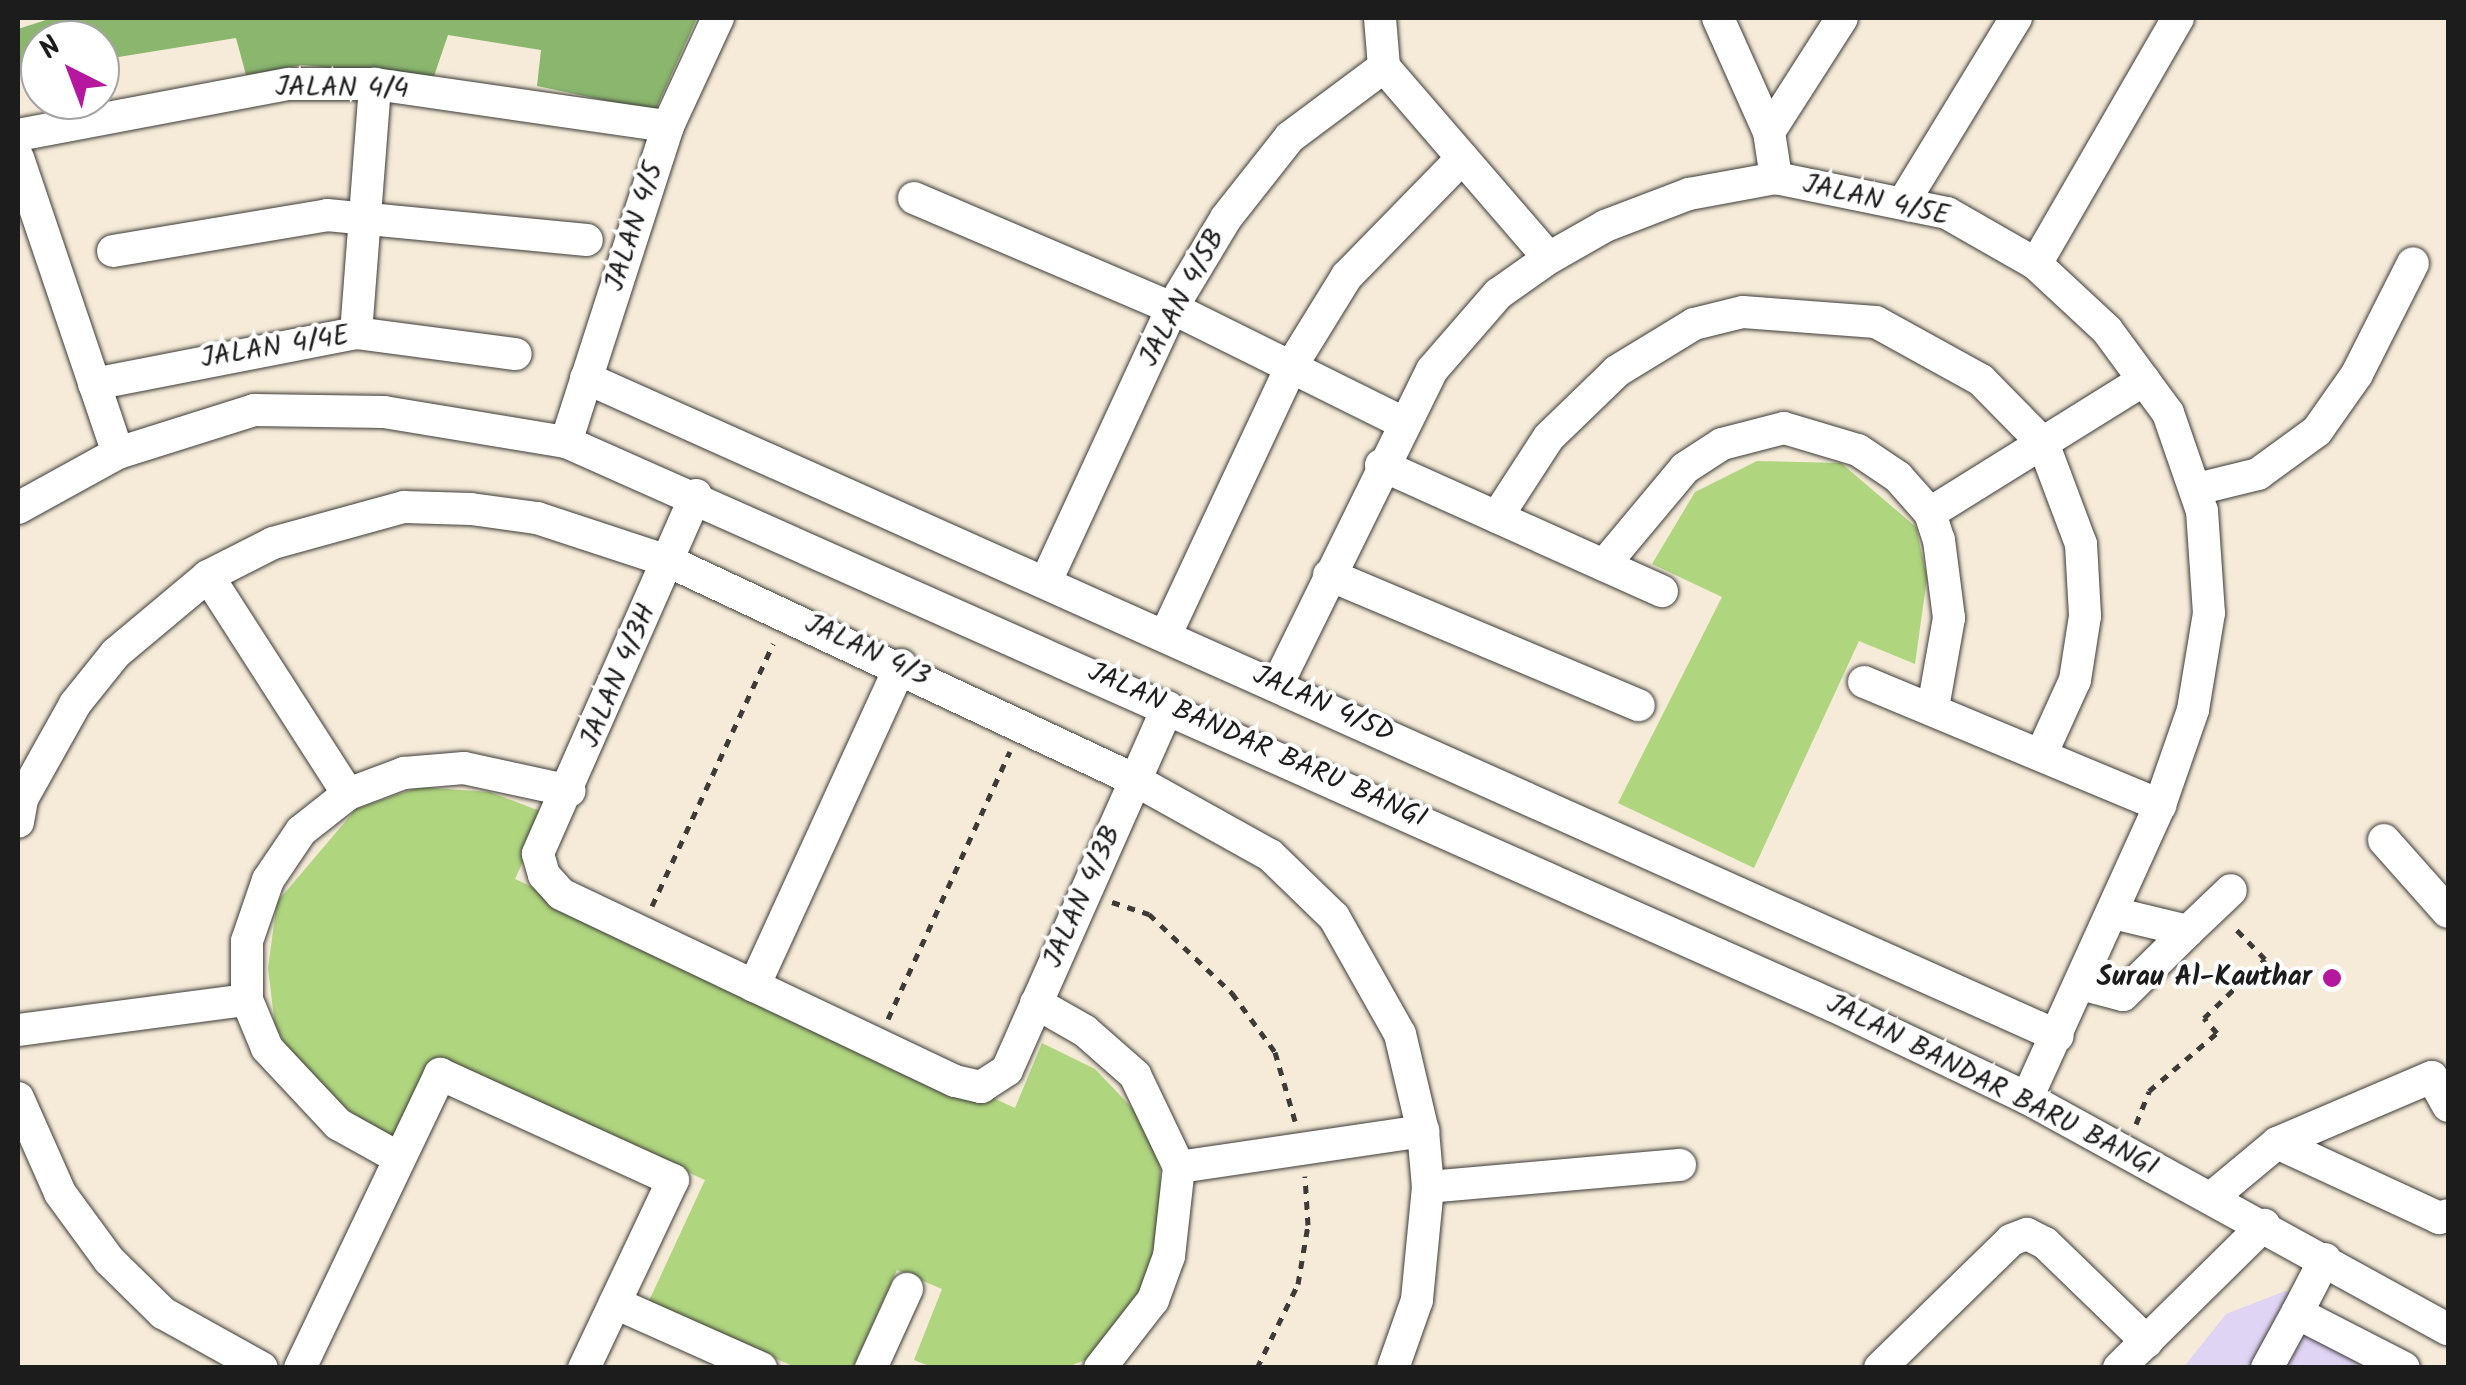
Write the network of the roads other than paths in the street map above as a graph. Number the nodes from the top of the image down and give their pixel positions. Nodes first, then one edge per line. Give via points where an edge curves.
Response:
1 (718, 18) edge
2 (1380, 18) edge
3 (1718, 18) edge
4 (1842, 18) edge
5 (2016, 18) edge
6 (2178, 18) edge
7 (1384, 67) junction
8 (375, 84) junction
9 (668, 126) junction
10 (1770, 132) junction
11 (18, 135) edge
12 (18, 158) edge
13 (1462, 158) junction
14 (1776, 178) junction
15 (914, 198) dead end
16 (1903, 203) junction
17 (363, 220) junction
18 (587, 240) dead end
19 (113, 251) dead end
20 (1549, 258) junction
21 (2413, 263) dead end
22 (2036, 264) junction
23 (1172, 308) junction
24 (356, 333) junction
25 (516, 354) dead end
26 (1292, 364) junction
27 (586, 378) junction
28 (2144, 380) junction
29 (94, 384) junction
30 (1402, 422) junction
31 (566, 442) junction
32 (2043, 442) junction
33 (118, 453) junction
34 (1381, 464) junction
35 (2197, 488) junction
36 (696, 495) junction
37 (18, 508) edge
38 (1930, 513) junction
39 (1498, 517) junction
40 (668, 561) junction
41 (1604, 564) junction
42 (1329, 575) junction
43 (208, 576) junction
44 (1047, 579) junction
45 (1662, 591) dead end
46 (1166, 634) junction
47 (901, 665) junction
48 (1864, 682) dead end
49 (1277, 685) junction
50 (1638, 704) dead end
51 (1168, 707) junction
52 (1933, 708) junction
53 (2041, 755) junction
54 (1136, 780) junction
55 (570, 791) junction
56 (348, 794) junction
57 (2160, 805) junction
58 (18, 822) edge
59 (2384, 840) dead end
60 (2222, 898) road end
61 (2112, 912) junction
62 (2448, 912) edge
63 (2188, 931) junction
64 (2080, 984) junction
65 (754, 986) junction
66 (247, 1000) junction
67 (1036, 1004) junction
68 (18, 1030) edge
69 (2058, 1036) junction
70 (18, 1098) edge
71 (2027, 1098) junction
72 (2448, 1106) edge
73 (1423, 1131) junction
74 (2277, 1144) junction
75 (399, 1158) junction
76 (1680, 1165) dead end
77 (1179, 1167) junction
78 (1428, 1186) junction
79 (2211, 1198) junction
80 (2448, 1215) edge
81 (2264, 1224) junction
82 (2325, 1259) junction
83 (907, 1289) dead end
84 (615, 1303) junction
85 (2297, 1313) junction
86 (2448, 1329) edge
87 (2146, 1342) junction
88 (2394, 1365) edge
89 (262, 1368) edge
90 (300, 1368) edge
91 (584, 1368) edge
92 (761, 1368) edge
93 (871, 1368) edge
94 (1100, 1368) edge
95 (1393, 1368) edge
96 (1880, 1368) edge
97 (2119, 1368) edge
98 (2267, 1368) edge

1 - 9 street, JALAN 4/5
2 - 7 street
3 - 10 street
4 - 10 street
5 - 16 street
6 - 22 street
7 - 13 street
7 - 23 street, JALAN 4/5B via 1290,137 1226,218
8 - 9 street, JALAN 4/4
8 - 11 street, JALAN 4/4 via 289,84 205,96
8 - 17 street
9 - 27 street, JALAN 4/5
10 - 14 street
12 - 29 street
13 - 20 street
13 - 26 street via 1347,276
14 - 16 street, JALAN 4/5E
14 - 20 street, JALAN 4/5E via 1689,194 1604,226
15 - 23 street
16 - 22 street, JALAN 4/5E via 1947,213
17 - 18 street
17 - 19 street via 326,215
17 - 24 street
20 - 30 street, JALAN 4/5E via 1467,324
21 - 35 street via 2357,374 2316,431 2258,474
22 - 28 street, JALAN 4/5E via 2107,330
23 - 26 street
23 - 44 street, JALAN 4/5B
24 - 25 street, JALAN 4/4E
24 - 29 street, JALAN 4/4E
26 - 30 street
26 - 46 street
27 - 31 street, JALAN 4/5
27 - 44 street, JALAN 4/5D
28 - 32 street
28 - 35 street, JALAN 4/5E via 2168,413
29 - 33 street
30 - 34 street, JALAN 4/5E
31 - 33 street, JALAN BANDAR BARU BANGI via 307,406 254,410
31 - 36 street, JALAN BANDAR BARU BANGI
32 - 38 street
32 - 39 street via 1981,380 1876,322 1743,312 1694,324 1617,371 1550,437
32 - 53 street via 2081,544 2084,616 2075,680
33 - 37 street, JALAN BANDAR BARU BANGI
34 - 39 street
34 - 42 street, JALAN 4/5E
35 - 57 street, JALAN 4/5E via 2209,613 2193,710
36 - 40 street, JALAN 4/3H
36 - 51 street, JALAN BANDAR BARU BANGI
38 - 41 street via 1898,477 1858,450 1784,428 1722,444 1685,468
38 - 52 street via 1946,572 1948,618
39 - 41 street
40 - 43 street, JALAN 4/3 via 537,518 404,507 273,543
40 - 47 street, JALAN 4/3
40 - 55 street, JALAN 4/3H
41 - 45 street
42 - 49 street, JALAN 4/5E
42 - 50 street
43 - 56 street
43 - 58 street, JALAN 4/3 via 116,653 74,704 22,799
44 - 46 street, JALAN 4/5D
46 - 49 street, JALAN 4/5D
47 - 54 street, JALAN 4/3
47 - 65 street
48 - 52 street
49 - 69 street, JALAN 4/5D
51 - 54 street, JALAN 4/3B
51 - 71 street, JALAN BANDAR BARU BANGI
52 - 53 street
53 - 57 street
54 - 67 street, JALAN 4/3B
54 - 73 street, JALAN 4/3 via 1270,855 1334,917 1400,1034
55 - 56 street via 464,768 404,773
55 - 65 street, JALAN 4/3H via 538,854 544,876 561,894
56 - 66 street via 301,831 268,880 247,941
57 - 61 street, JALAN 4/5E
59 - 62 street
60 - 63 street
61 - 63 street
61 - 64 street, JALAN 4/5E
63 - 64 street via 2123,994
64 - 69 street, JALAN 4/5E
65 - 67 street, JALAN 4/3B via 969,1086 994,1083 1007,1070
66 - 68 street
66 - 75 street via 267,1048 296,1086 338,1124
67 - 77 street via 1085,1031 1135,1074
69 - 71 street, JALAN 4/5E
70 - 89 street via 60,1193 108,1260 164,1313
71 - 79 street, JALAN BANDAR BARU BANGI
72 - 74 street via 2432,1077
73 - 77 street
73 - 78 street, JALAN 4/3
74 - 79 street
74 - 80 street via 2440,1218
75 - 84 street via 440,1074 672,1180
75 - 90 street
76 - 78 street
77 - 94 street via 1169,1256 1152,1300
78 - 95 street, JALAN 4/3 via 1418,1300
79 - 81 street, JALAN BANDAR BARU BANGI
81 - 82 street, JALAN BANDAR BARU BANGI
81 - 87 street
82 - 85 street
82 - 86 street, JALAN BANDAR BARU BANGI
83 - 93 street
84 - 91 street
84 - 92 street
85 - 88 street
85 - 98 street
87 - 96 street via 2045,1243 2027,1234 2010,1240
87 - 97 street

